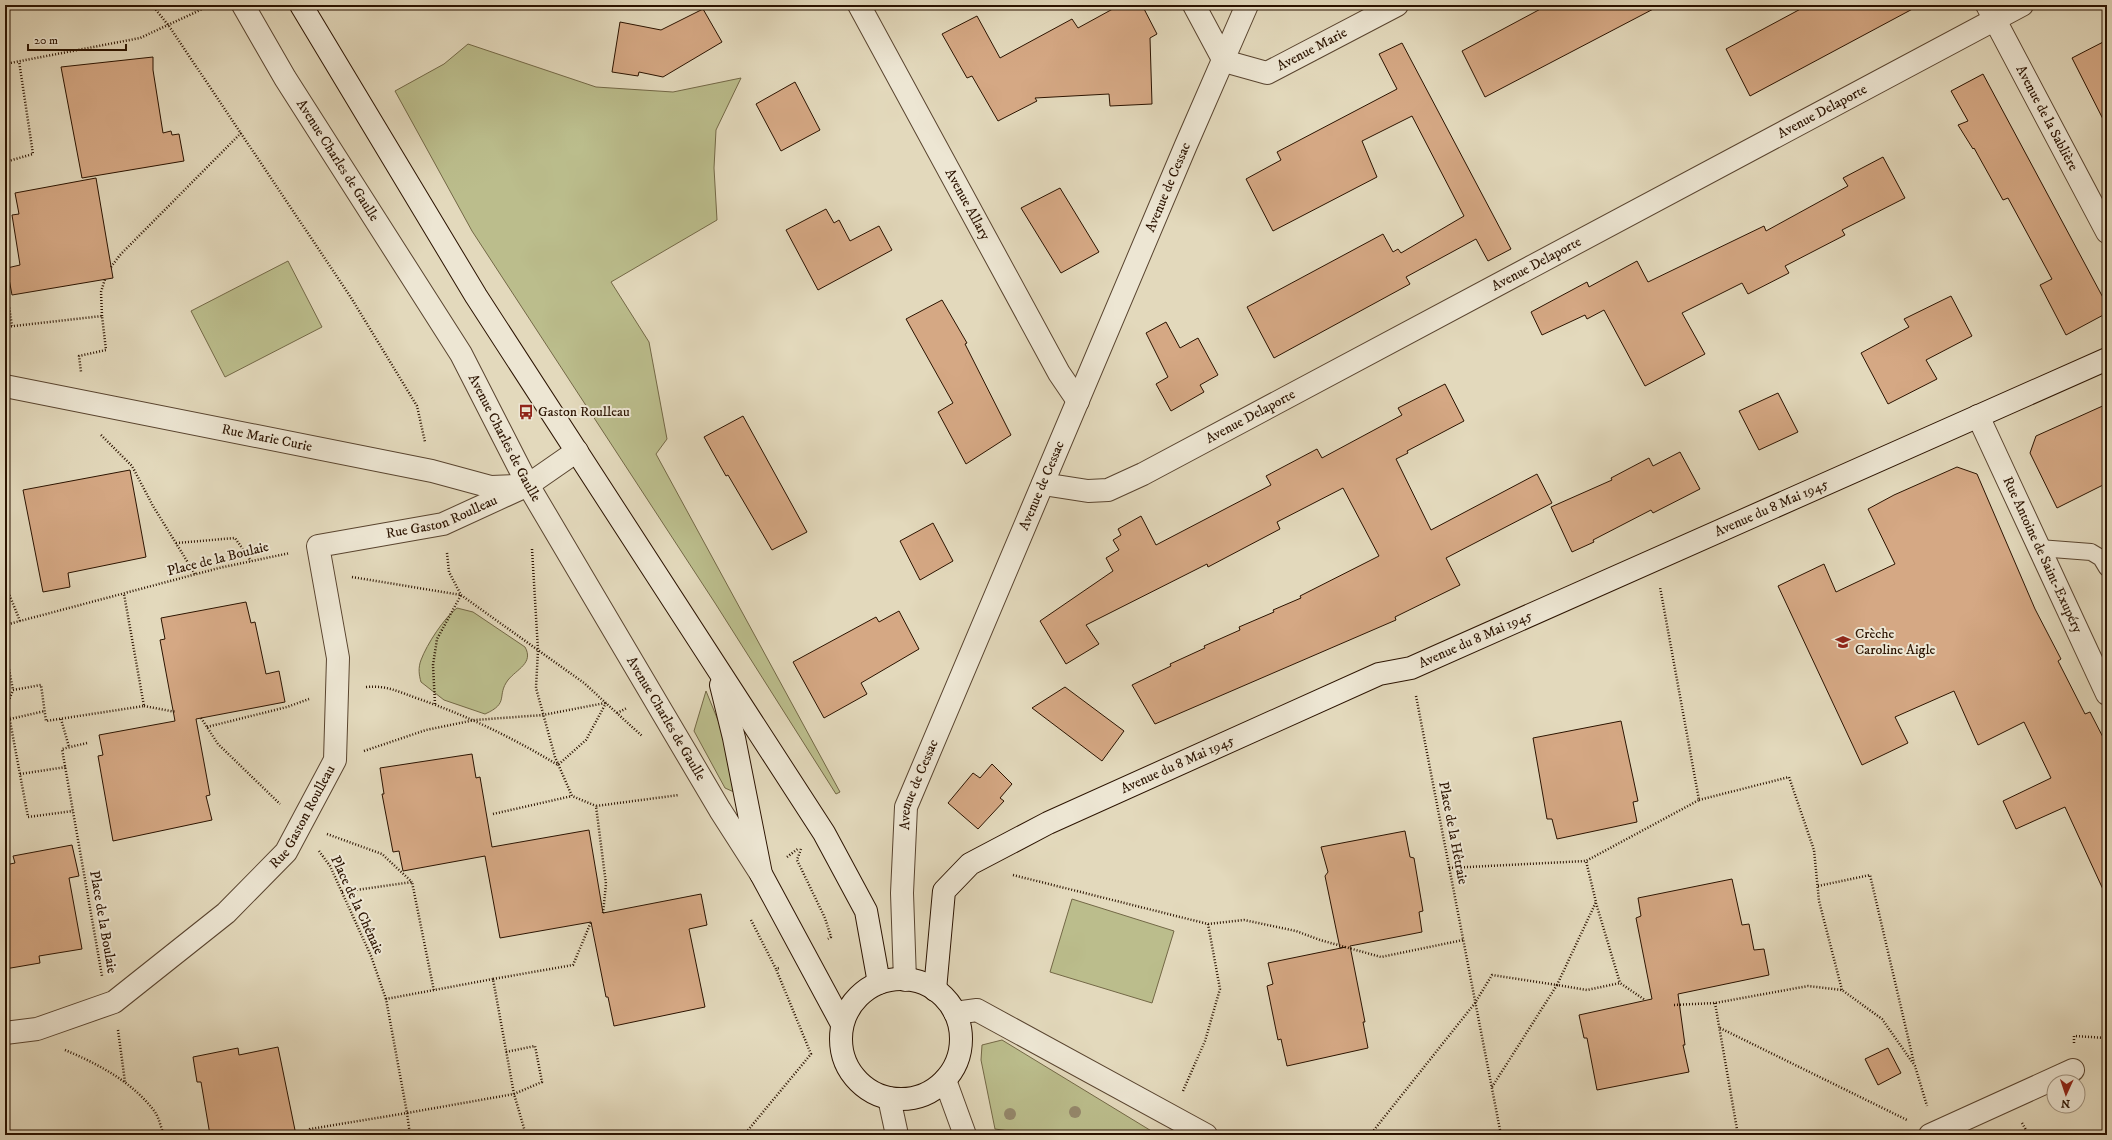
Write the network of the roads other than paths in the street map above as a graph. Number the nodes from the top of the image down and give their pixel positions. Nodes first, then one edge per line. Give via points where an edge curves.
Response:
1 (243, 5) edge
2 (301, 5) edge
3 (859, 5) edge
4 (1194, 5) edge
5 (1247, 5) edge
6 (1397, 5) edge
7 (2022, 5) edge
8 (1991, 12) edge
9 (1224, 60) junction
10 (2107, 232) edge
11 (2107, 358) edge
12 (5, 386) edge
13 (1078, 401) junction
14 (1978, 416) junction
15 (577, 452) junction
16 (1043, 484) junction
17 (528, 486) junction
18 (2039, 548) junction
19 (2107, 568) edge
20 (717, 668) junction
21 (2107, 694) edge
22 (761, 874) junction
23 (905, 980) junction
24 (879, 983) junction
25 (935, 990) junction
26 (955, 1014) junction
27 (842, 1024) junction
28 (5, 1033) edge
29 (2073, 1070) dead end
30 (946, 1080) junction
31 (889, 1098) junction
32 (1933, 1134) edge
33 (897, 1135) edge
34 (965, 1135) edge
35 (1206, 1135) edge

1 - 17 street, Avenue Charles de Gaulle via 285,78 461,354
2 - 15 street, Avenue Charles de Gaulle via 476,296
3 - 13 street, Avenue Allary via 1059,373
4 - 9 street
5 - 9 street, Avenue de Cessac
6 - 9 street, Avenue Marie via 1267,73
7 - 8 street, Avenue Delaporte
8 - 10 street, Avenue de la Sablière
8 - 16 street, Avenue Delaporte via 1143,474 1108,490 1088,491
9 - 13 street, Avenue de Cessac
11 - 14 street, Avenue du 8 Mai 1945
12 - 17 street, Rue Marie Curie via 432,471 491,487
13 - 16 street, Avenue de Cessac
14 - 18 street, Rue Antoine de Saint-Exupéry
14 - 25 street, Avenue du 8 Mai 1945 via 1411,668 1379,674 1048,823 970,864 944,891
15 - 17 street, Rue Gaston Roulleau
15 - 20 street, Avenue Charles de Gaulle
16 - 23 street, Avenue de Cessac via 906,807 902,893
17 - 22 street, Avenue Charles de Gaulle via 720,810
17 - 28 street, Rue Gaston Roulleau via 443,524 318,546 338,658 335,760 286,852 226,912 114,1002 37,1029
18 - 19 lane via 2091,552 2101,558
18 - 21 street, Rue Antoine de Saint-Exupéry
20 - 22 street, Avenue Charles de Gaulle via 734,738
20 - 24 street, Avenue Charles de Gaulle via 824,833 866,911
22 - 27 street, Avenue Charles de Gaulle
23 - 24 street
23 - 25 street via 917,981
24 - 27 street via 862,992 849,1007
25 - 26 street via 950,1004
26 - 30 street via 959,1022 962,1043 956,1063
26 - 35 street via 977,1010
27 - 31 street via 840,1044 845,1062 855,1079 870,1091
29 - 32 street
30 - 31 street via 929,1093 910,1099
30 - 34 street
31 - 33 street

